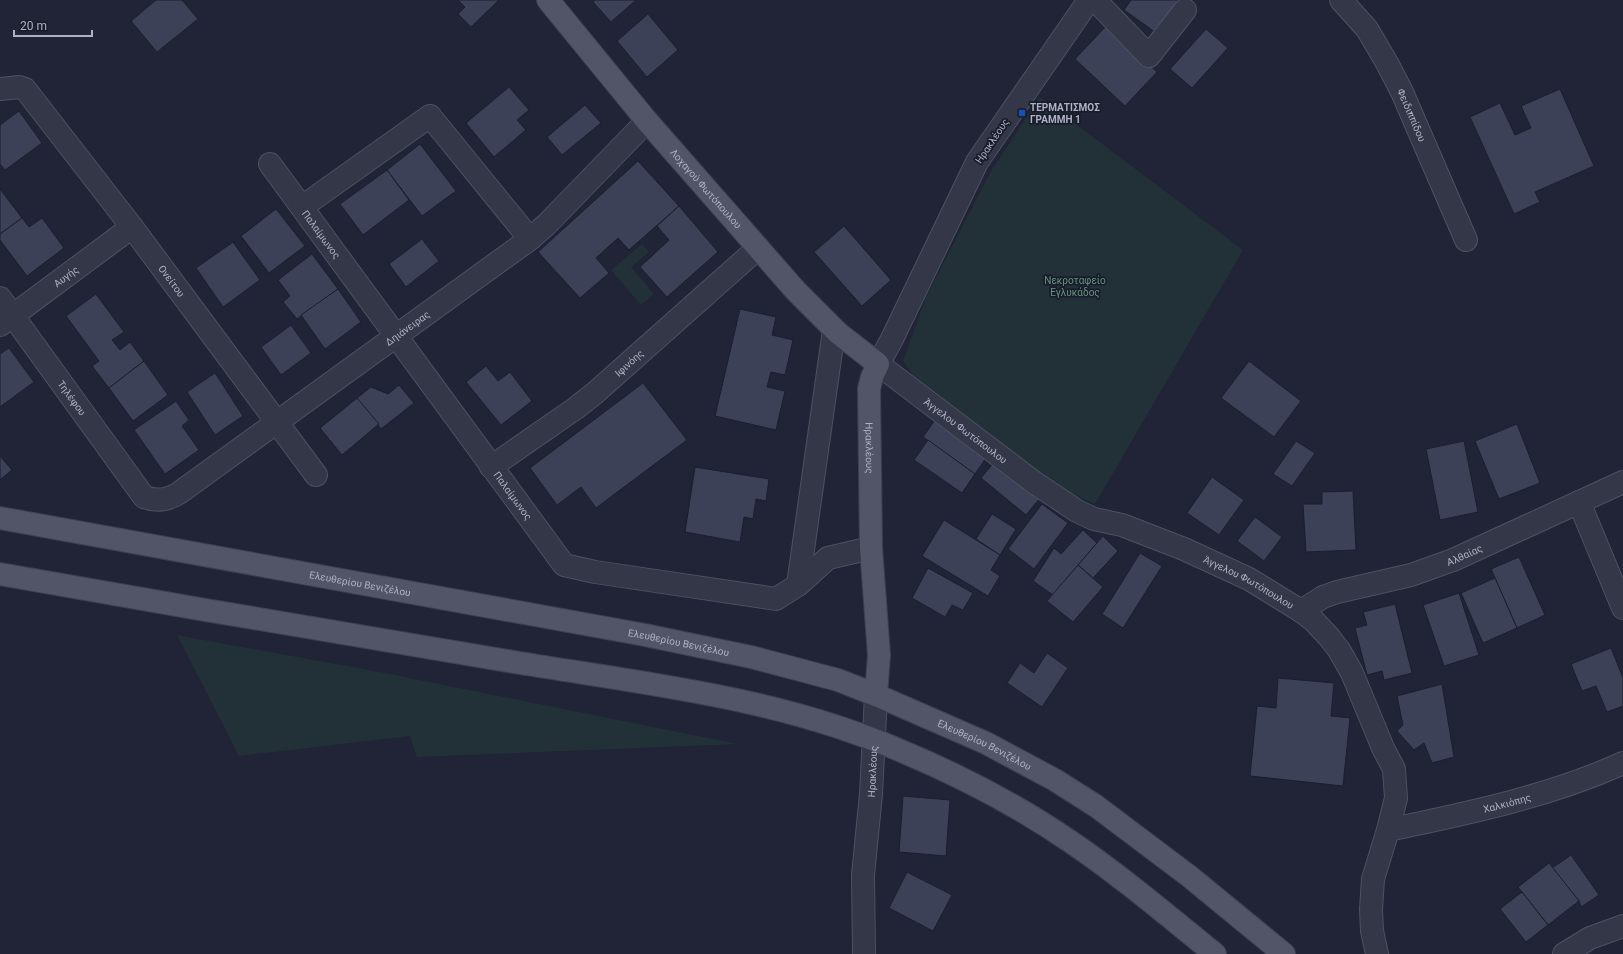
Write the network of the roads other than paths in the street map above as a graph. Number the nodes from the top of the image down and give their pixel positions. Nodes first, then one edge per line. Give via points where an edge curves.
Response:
1 (548, 0) edge
2 (1089, 0) edge
3 (1095, 0) edge
4 (1341, 0) edge
5 (1185, 10) dead end
6 (0, 89) edge
7 (647, 121) junction
8 (270, 164) dead end
9 (302, 207) junction
10 (132, 227) junction
11 (530, 239) junction
12 (1466, 240) dead end
13 (758, 248) junction
14 (0, 298) edge
15 (6, 320) edge
16 (834, 330) junction
17 (396, 335) junction
18 (878, 364) junction
19 (276, 422) junction
20 (491, 467) junction
21 (316, 475) dead end
22 (1623, 482) edge
23 (144, 497) joint
24 (1579, 502) junction
25 (0, 518) edge
26 (872, 548) junction
27 (0, 574) edge
28 (798, 584) junction
29 (1623, 608) edge
30 (1300, 610) junction
31 (876, 695) junction
32 (873, 739) junction
33 (1623, 763) edge
34 (1388, 830) junction
35 (1623, 926) edge
36 (864, 954) edge
37 (1215, 954) edge
38 (1284, 954) edge
39 (1377, 954) edge
40 (1564, 954) edge

1 - 7 main road, Λοχαγού Φωτόπουλου
2 - 18 street, Ηρακλέους via 977,162
3 - 5 street via 1149,56
4 - 12 street, Φειδιππίδου via 1367,29 1387,63
6 - 10 street, Ονείτου via 25,89
7 - 11 street, Δηιάνειρας
7 - 13 main road, Λοχαγού Φωτόπουλου
8 - 9 street, Παλαίμωνος
9 - 11 street via 430,116
9 - 17 street, Παλαίμωνος
10 - 15 street, Αυγής
10 - 19 street, Ονείτου
11 - 17 street, Δηιάνειρας
13 - 16 main road, Λοχαγού Φωτόπουλου
13 - 20 street, Ιφινόης via 595,393
14 - 15 street, Τηλέφου
15 - 23 street, Τηλέφου
16 - 18 main road, Λοχαγού Φωτόπουλου
16 - 28 street
17 - 19 street, Δηιάνειρας
17 - 20 street, Παλαίμωνος
18 - 26 main road, Ηρακλέους via 869,389
18 - 30 street, Άγγελου Φωτόπουλου via 1035,483 1077,511 1184,549 1248,579
19 - 21 street, Ονείτου
19 - 23 street, Δηιάνειρας via 173,497 162,501
20 - 28 street, Παλαίμωνος via 564,565 602,574 776,599
22 - 24 street, Αλθαίας
24 - 29 street
24 - 30 street, Αλθαίας via 1440,565 1404,577 1336,592
25 - 31 main road, Ελευθερίου Βενιζέλου via 645,635 803,670
26 - 28 street, Παλαίμωνος via 828,558
26 - 31 main road, Ηρακλέους via 879,655
27 - 32 main road via 734,699 794,713
30 - 34 street, Άγγελου Φωτόπουλου via 1323,630 1345,659 1394,769 1396,798
31 - 32 street, Ηρακλέους
31 - 38 main road, Ελευθερίου Βενιζέλου via 986,743 1055,780 1120,823 1178,867
32 - 36 street, Ηρακλέους via 871,794 863,875
32 - 37 main road via 965,780 1042,823 1099,862
33 - 34 street, Χαλκιόπης via 1528,798
34 - 39 street, Άγγελου Φωτόπουλου via 1373,879 1372,931
35 - 40 street via 1590,938

